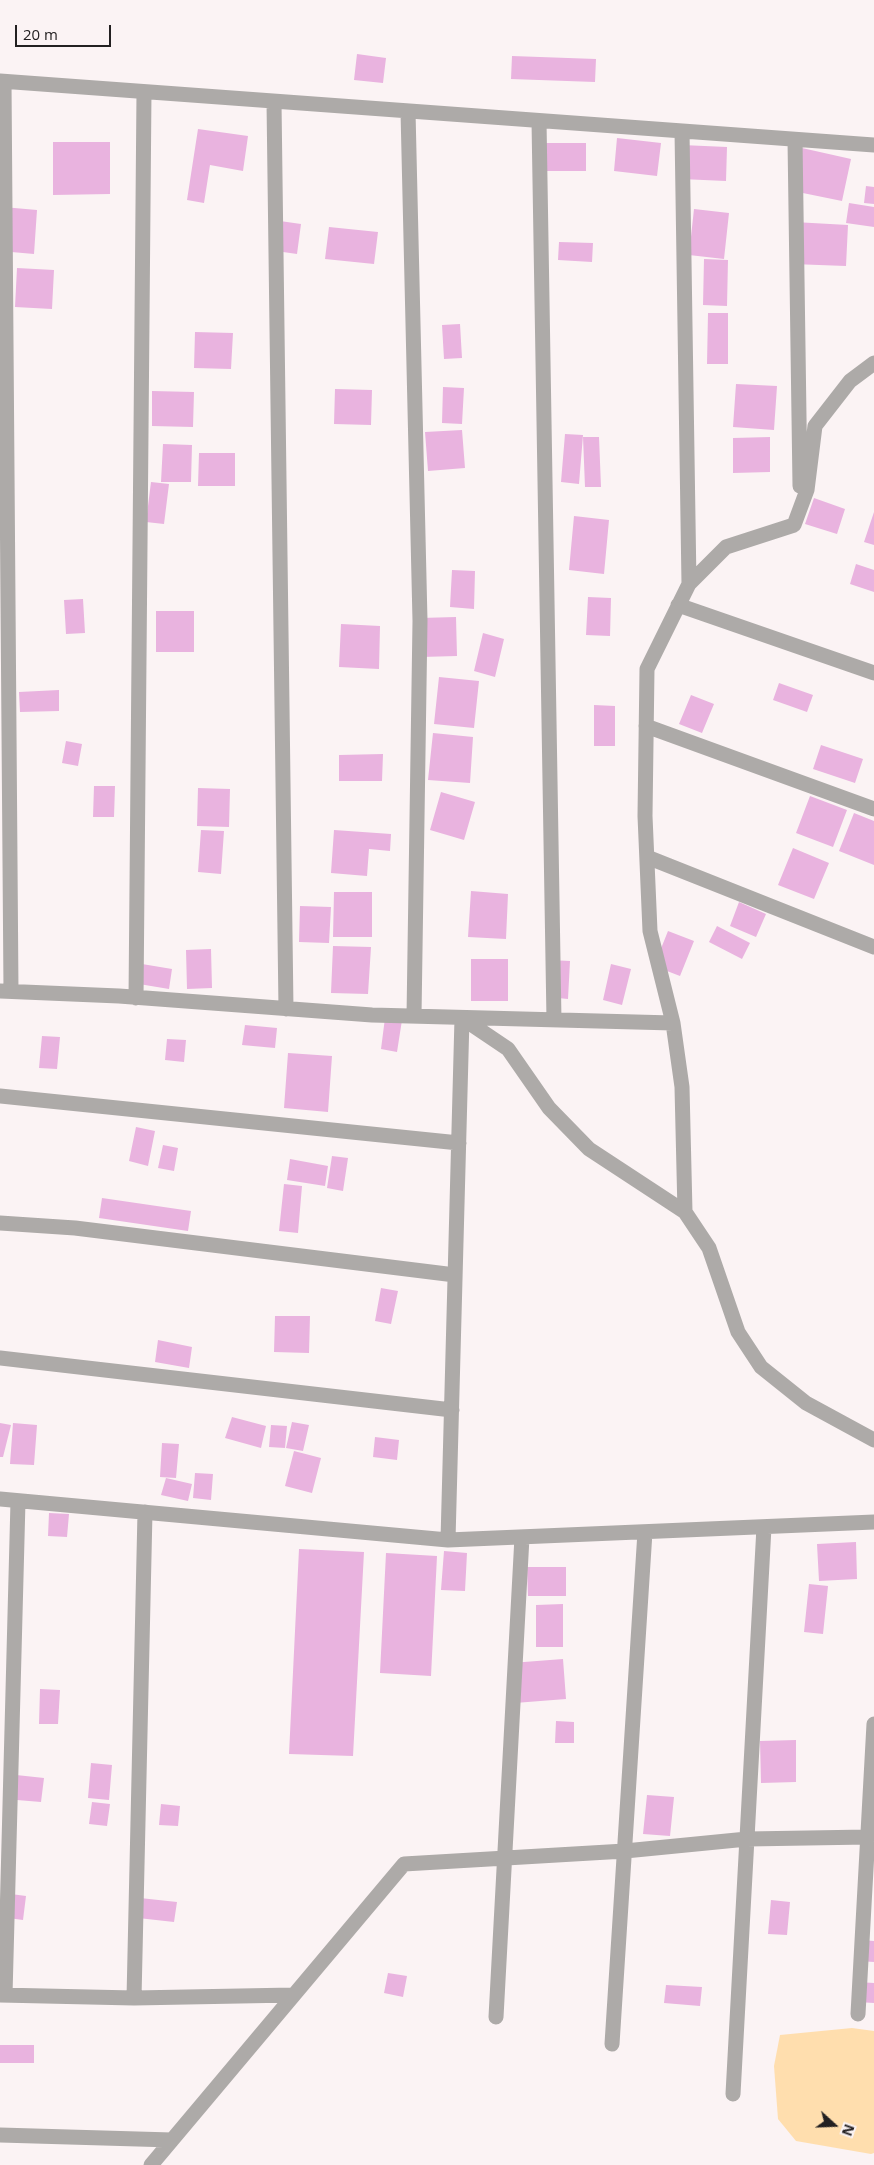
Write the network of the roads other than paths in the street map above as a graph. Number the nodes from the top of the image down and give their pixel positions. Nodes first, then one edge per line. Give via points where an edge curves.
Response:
1 (2, 81) edge
2 (144, 92) junction
3 (274, 102) junction
4 (408, 111) junction
5 (539, 121) junction
6 (682, 131) junction
7 (795, 140) junction
8 (874, 145) edge
9 (874, 363) edge
10 (800, 509) junction
11 (689, 584) junction
12 (678, 606) junction
13 (874, 672) edge
14 (646, 726) junction
15 (5, 769) edge
16 (874, 810) edge
17 (647, 857) junction
18 (5, 866) edge
19 (874, 947) edge
20 (5, 991) edge
21 (136, 998) junction
22 (286, 1009) junction
23 (414, 1016) junction
24 (462, 1018) junction
25 (554, 1020) junction
26 (672, 1023) junction
27 (0, 1096) edge
28 (458, 1143) junction
29 (684, 1212) junction
30 (0, 1224) edge
31 (456, 1275) junction
32 (0, 1358) edge
33 (452, 1410) junction
34 (874, 1440) edge
35 (0, 1499) edge
36 (18, 1501) junction
37 (145, 1512) junction
38 (874, 1522) edge
39 (764, 1527) junction
40 (645, 1532) junction
41 (522, 1537) junction
42 (448, 1540) junction
43 (874, 1724) edge
44 (868, 1837) junction
45 (747, 1839) junction
46 (625, 1851) junction
47 (505, 1858) junction
48 (3, 1995) edge
49 (293, 1995) junction
50 (134, 1998) junction
51 (858, 2014) dead end
52 (496, 2017) dead end
53 (612, 2044) dead end
54 (733, 2094) dead end
55 (0, 2135) edge
56 (172, 2140) junction
57 (151, 2165) edge

1 - 2 street
1 - 15 street
2 - 3 street
2 - 21 street
3 - 4 street
3 - 22 street
4 - 5 street
4 - 23 street via 420,620
5 - 6 street
5 - 25 street
6 - 7 street
6 - 11 street
7 - 8 street
7 - 10 street
9 - 10 street via 850,381 816,426 808,490
10 - 11 street via 794,525 726,547
11 - 12 street
12 - 13 street
12 - 14 street via 647,670
14 - 16 street
14 - 17 street
15 - 18 street
17 - 19 street
17 - 26 street via 650,931
18 - 20 street
20 - 21 street
21 - 22 street
22 - 23 street
23 - 24 street
24 - 25 street
24 - 28 street
24 - 29 street via 508,1049 549,1108 589,1149
25 - 26 street
26 - 29 street via 682,1087
27 - 28 street
28 - 31 street
29 - 34 street via 709,1248 738,1332 761,1367 806,1403
30 - 31 street via 75,1228
31 - 33 street
32 - 33 street
33 - 42 street
35 - 36 street
36 - 37 street
36 - 48 street
37 - 42 street
37 - 50 street
38 - 39 street
39 - 40 street
39 - 45 street
40 - 41 street
40 - 46 street
41 - 42 street
41 - 47 street
43 - 44 street
44 - 45 street
44 - 51 street
45 - 46 street
45 - 54 street
46 - 47 street
46 - 53 street
47 - 49 street via 404,1864
47 - 52 street
48 - 50 street
49 - 50 street
49 - 56 street
55 - 56 street
56 - 57 street

